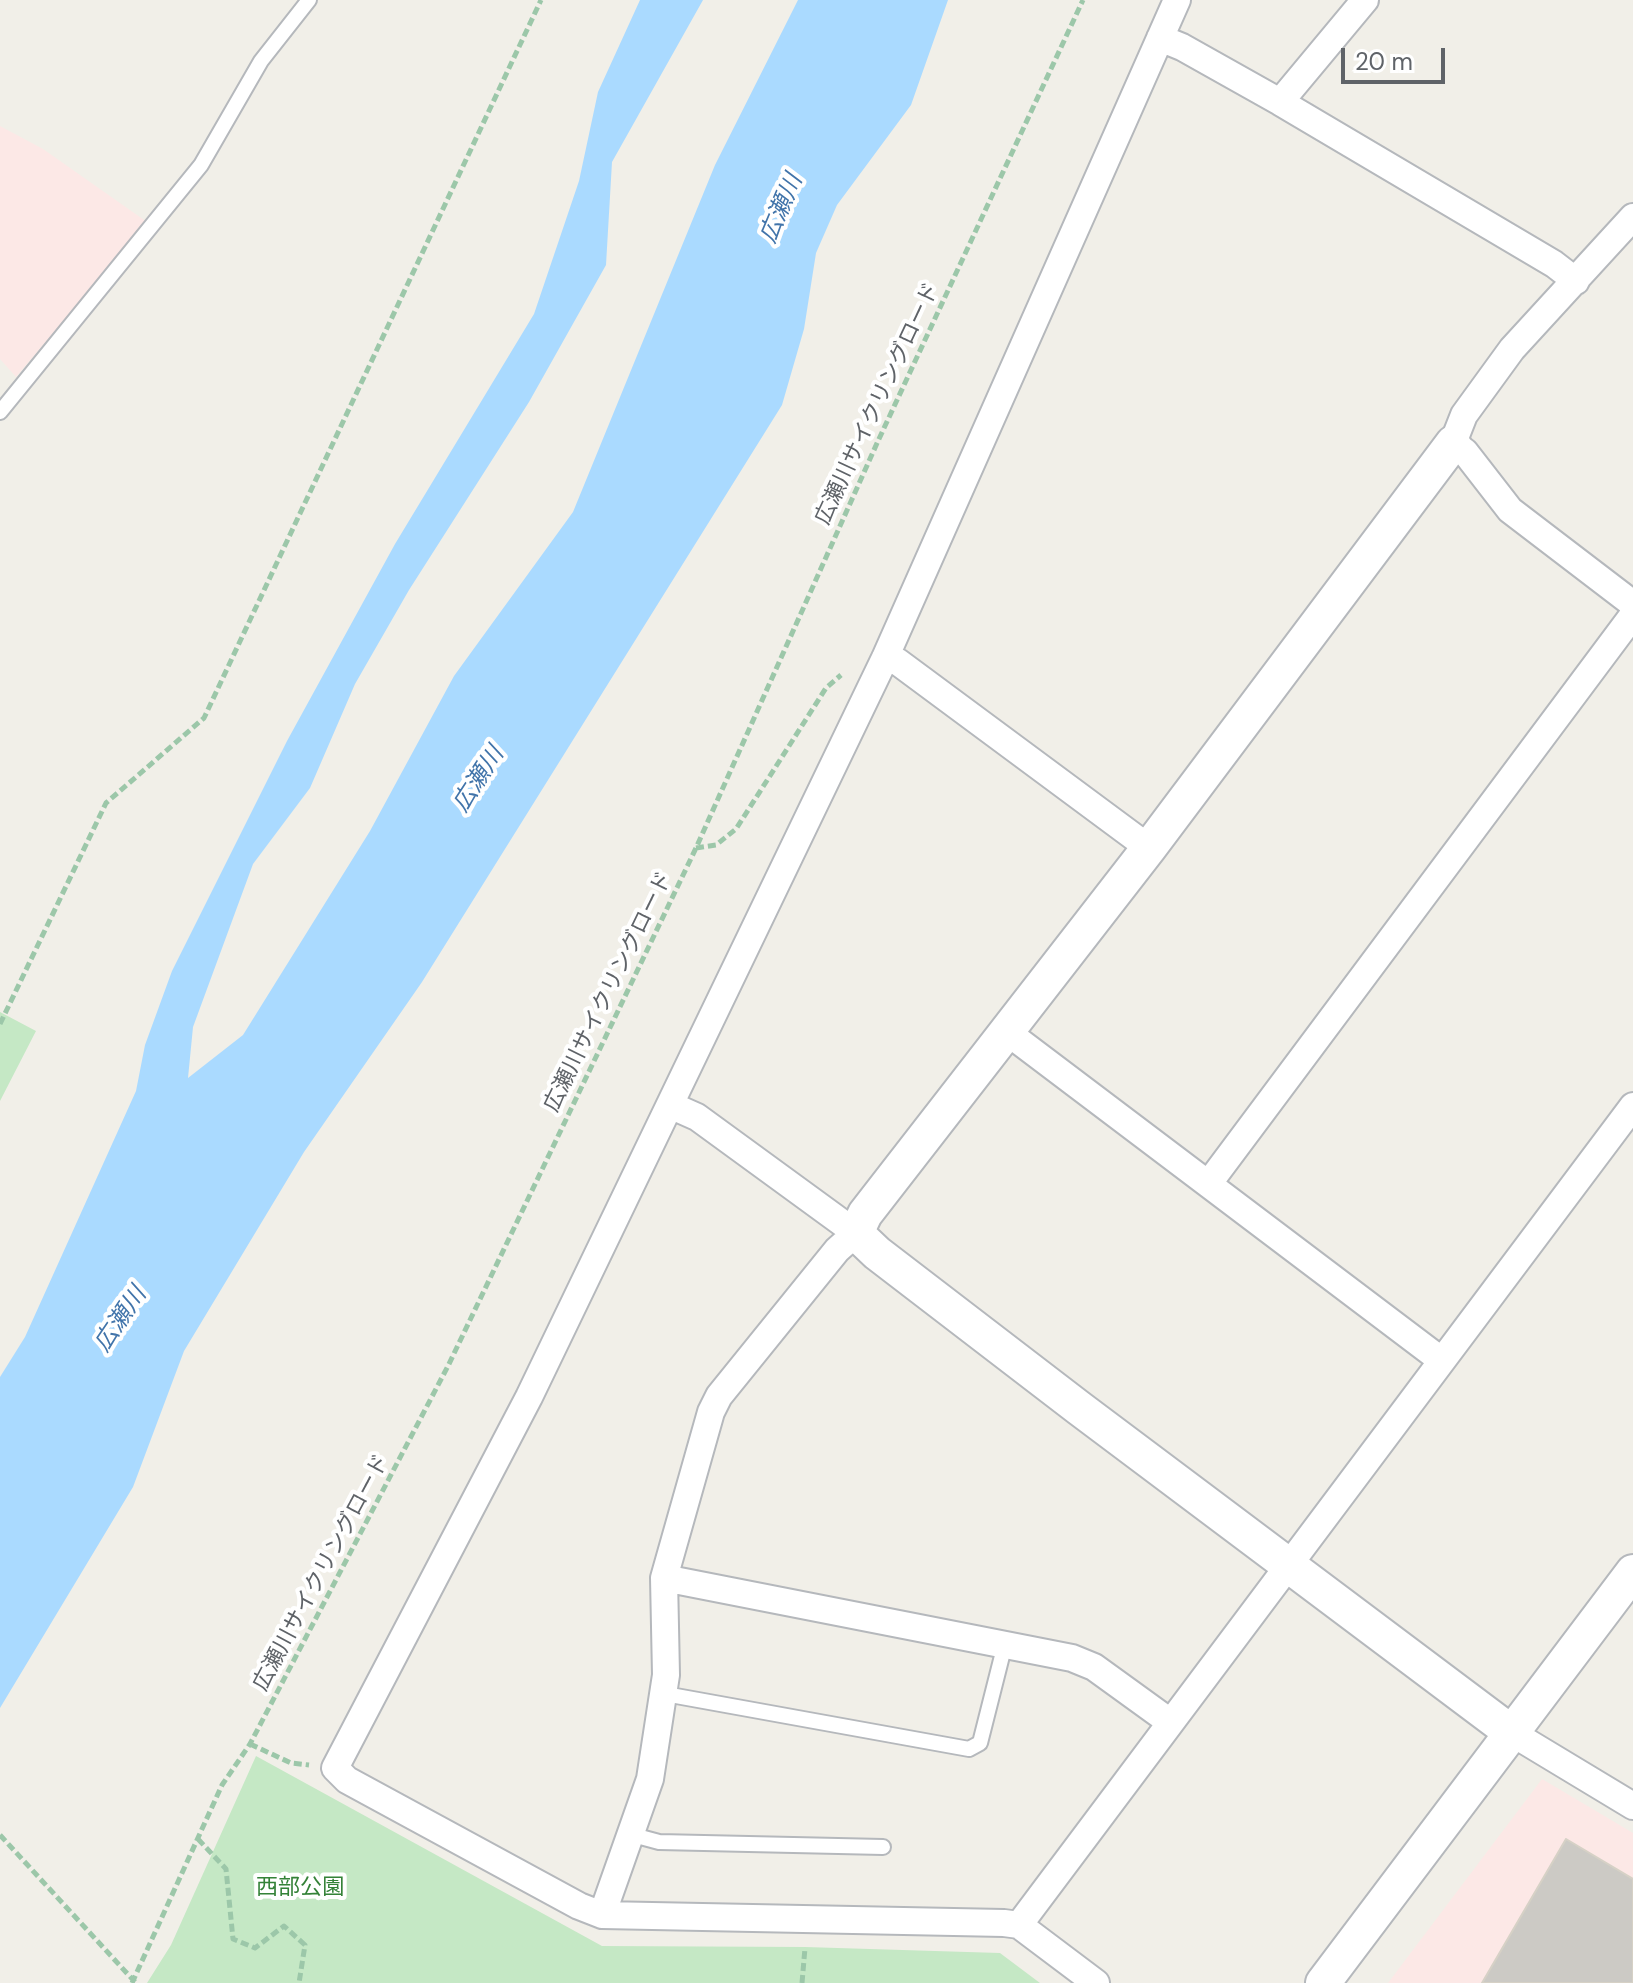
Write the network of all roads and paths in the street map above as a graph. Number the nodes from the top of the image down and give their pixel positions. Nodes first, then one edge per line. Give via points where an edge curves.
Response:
1 (309, 0) edge
2 (541, 0) edge
3 (1083, 0) edge
4 (1177, 0) edge
5 (1365, 0) edge
6 (1160, 38) junction
7 (1280, 102) junction
8 (1633, 217) edge
9 (1576, 281) junction
10 (0, 412) edge
11 (1453, 443) junction
12 (1633, 604) edge
13 (1633, 615) edge
14 (885, 658) junction
15 (696, 848) junction
16 (1149, 848) junction
17 (0, 1024) edge
18 (1007, 1032) junction
19 (670, 1105) junction
20 (1633, 1106) edge
21 (1209, 1183) junction
22 (856, 1233) junction
23 (1441, 1360) junction
24 (1288, 1567) junction
25 (1633, 1572) edge
26 (664, 1578) junction
27 (1005, 1644) junction
28 (665, 1694) junction
29 (1170, 1722) junction
30 (1512, 1733) junction
31 (250, 1744) junction
32 (291, 1763) dead end
33 (1633, 1806) edge
34 (0, 1835) edge
35 (633, 1835) junction
36 (198, 1839) junction
37 (883, 1847) dead end
38 (602, 1915) junction
39 (1019, 1925) junction
40 (805, 1947) dead end
41 (134, 1982) edge
42 (299, 1983) edge
43 (802, 1983) edge
44 (1096, 1983) edge
45 (1323, 1983) edge

1 - 10 lane via 261,61 201,165
2 - 17 path via 204,718 106,803
3 - 15 path, 広瀬川サイクリングロード
4 - 6 street
5 - 7 street
6 - 7 street
6 - 14 street
7 - 9 street
8 - 9 street
9 - 11 street via 1489,379 1464,415
11 - 12 street via 1510,510
11 - 16 street
13 - 21 street
14 - 15 path via 848,669 826,688 736,829 716,845
14 - 16 street via 898,662
14 - 19 street
15 - 31 path, 広瀬川サイクリングロード via 448,1366
16 - 18 street
18 - 21 street
18 - 22 street via 865,1214
19 - 22 street via 697,1117
19 - 38 street via 529,1397 335,1768 347,1780
20 - 23 street
21 - 23 street
22 - 24 street
22 - 26 street via 719,1396
23 - 24 street
24 - 29 street
24 - 30 street
25 - 30 street
26 - 27 street
26 - 28 street
27 - 28 lane via 980,1743 969,1749
27 - 29 street via 1094,1667
28 - 35 street via 650,1779
29 - 39 street
30 - 33 street
30 - 45 street
31 - 32 path
31 - 36 path, 広瀬川サイクリングロード via 222,1785
34 - 41 path
35 - 37 lane via 659,1842
35 - 38 street
36 - 41 path, 広瀬川サイクリングロード
36 - 42 path via 226,1869 233,1939 255,1948 284,1926 305,1945
38 - 39 street
39 - 44 street
40 - 43 path

